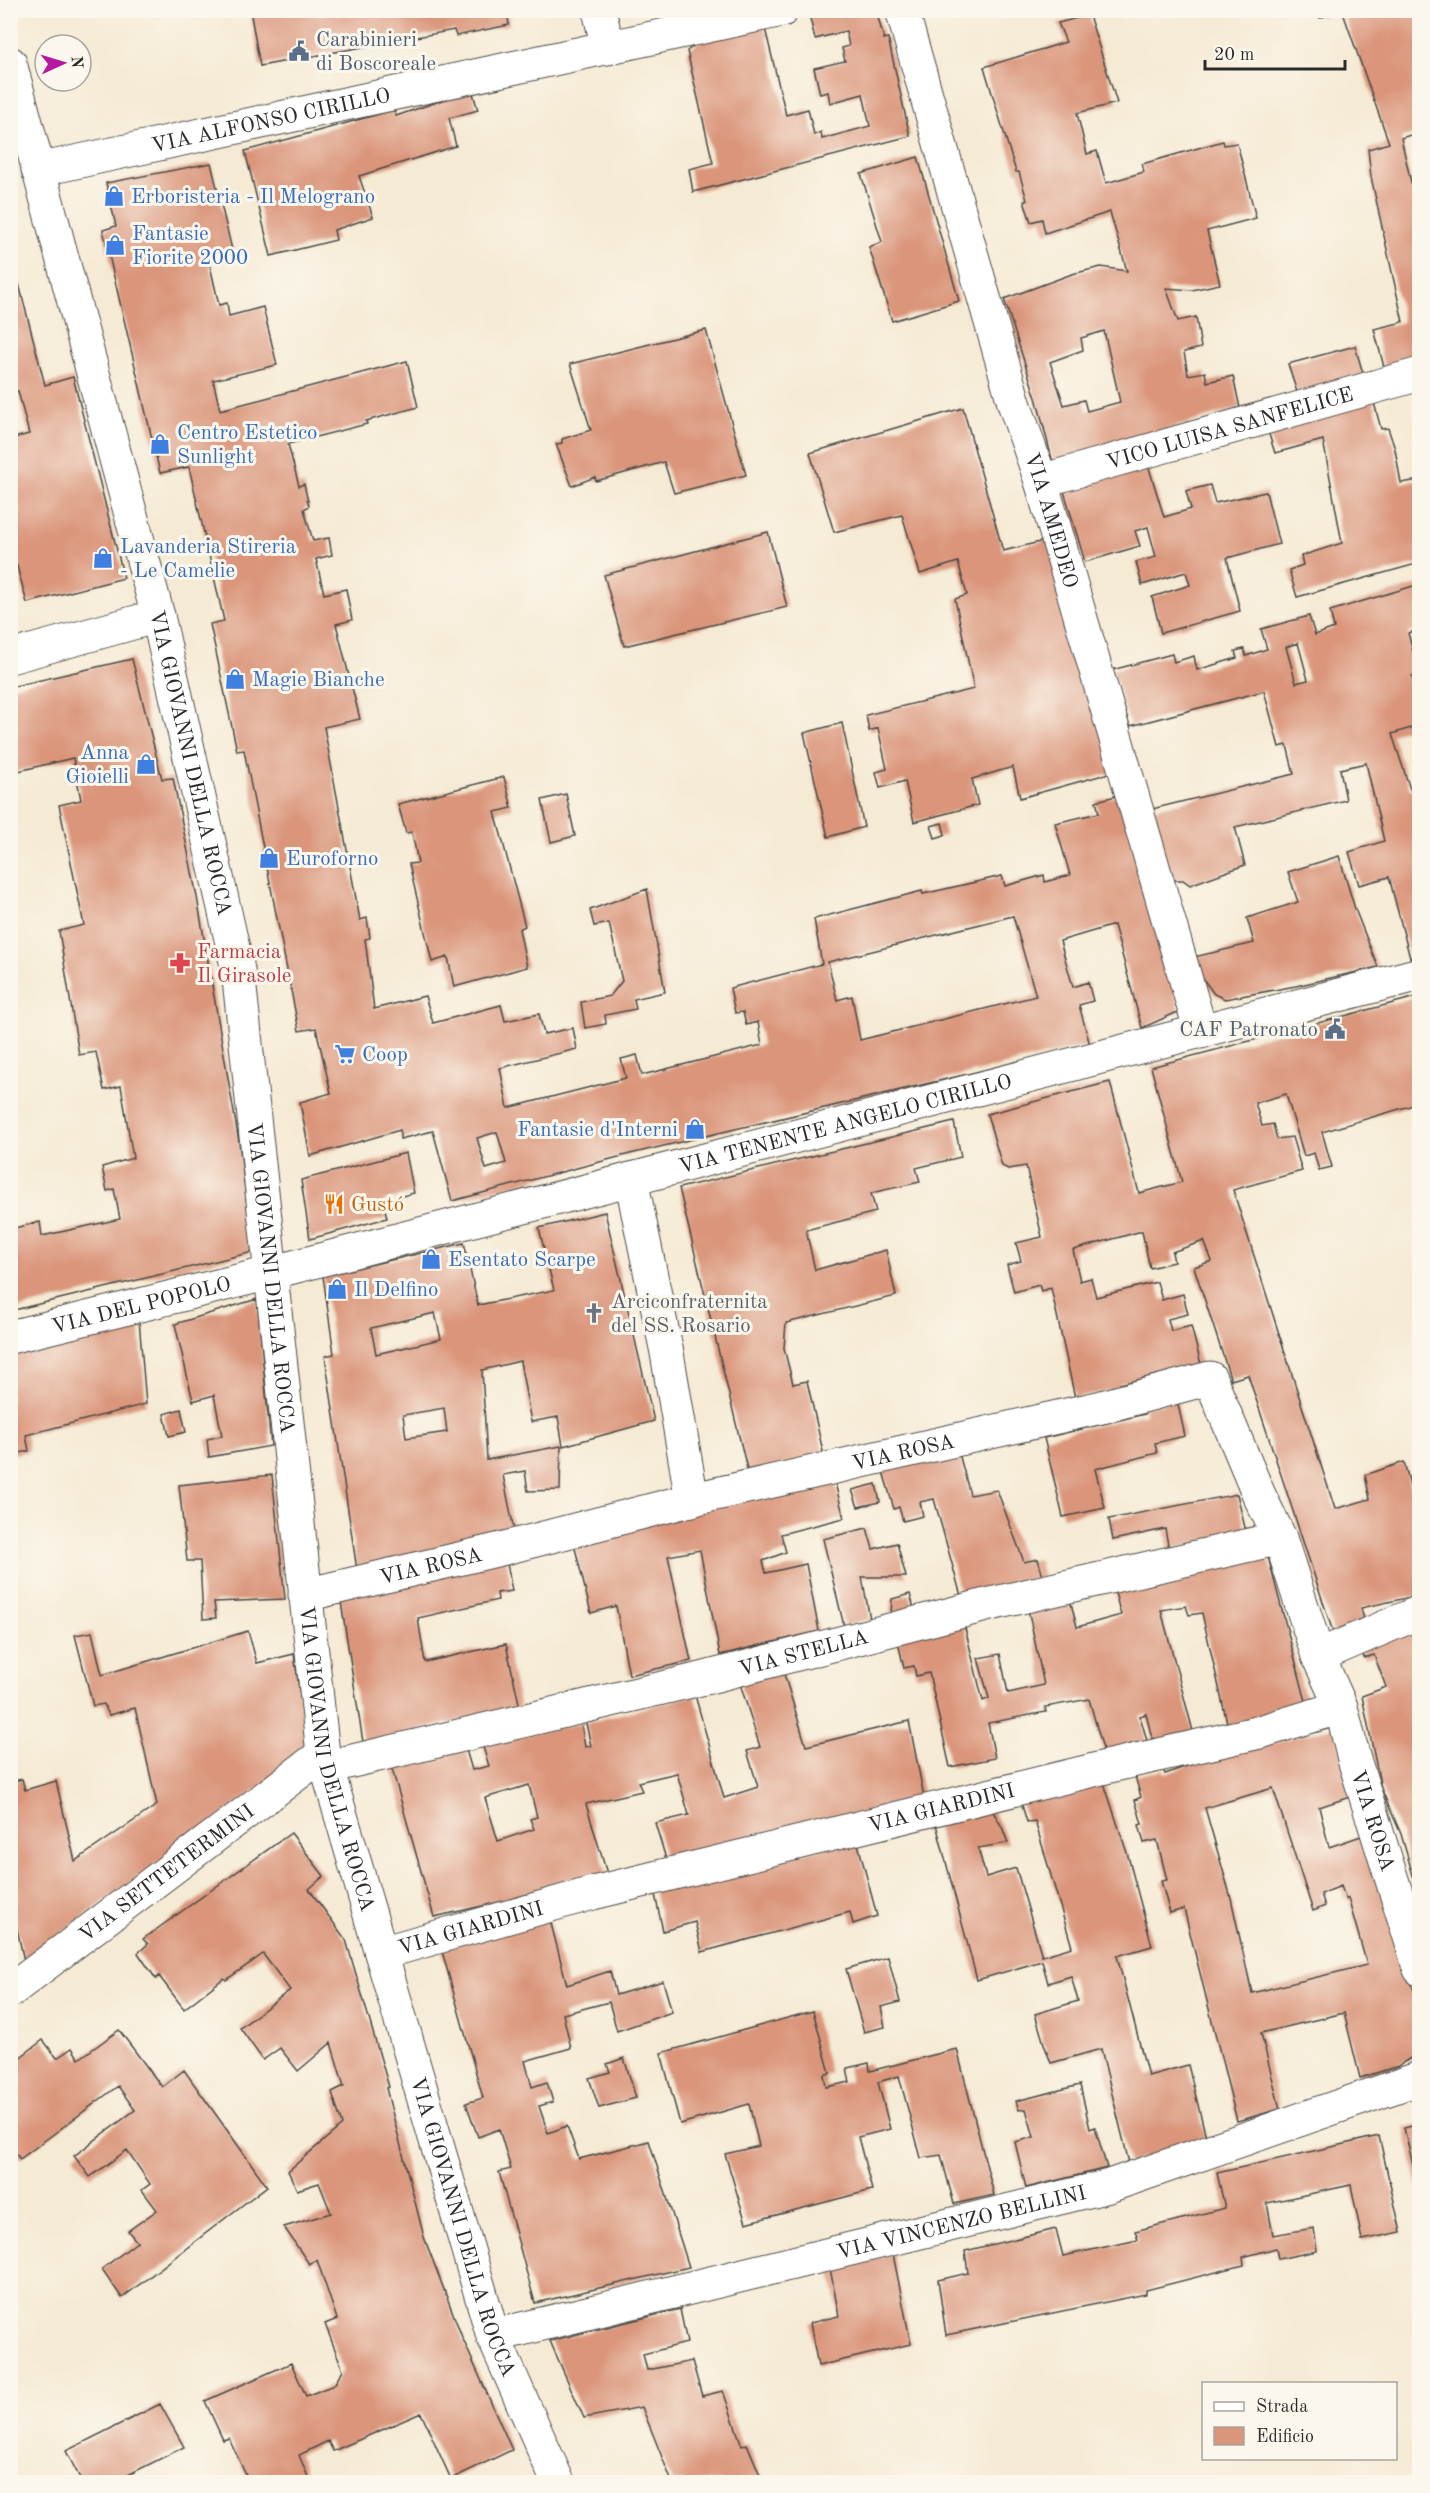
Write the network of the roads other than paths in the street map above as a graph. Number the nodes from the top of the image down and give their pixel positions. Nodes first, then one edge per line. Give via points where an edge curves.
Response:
1 (599, 10) edge
2 (782, 10) edge
3 (902, 10) edge
4 (608, 48) junction
5 (10, 63) edge
6 (38, 170) junction
7 (1419, 374) edge
8 (1041, 481) junction
9 (158, 616) junction
10 (10, 657) edge
11 (1419, 974) edge
12 (1201, 1032) junction
13 (631, 1179) junction
14 (270, 1273) junction
15 (10, 1337) edge
16 (692, 1500) junction
17 (1280, 1538) junction
18 (305, 1595) junction
19 (1419, 1612) edge
20 (1318, 1656) junction
21 (1341, 1707) junction
22 (325, 1761) junction
23 (381, 1953) junction
24 (1419, 1970) edge
25 (10, 1991) edge
26 (1419, 2078) edge
27 (493, 2336) junction
28 (558, 2482) edge

1 - 4 street
2 - 4 street, VIA ALFONSO CIRILLO
3 - 8 street, VIA AMEDEO via 1014,403
4 - 6 street, VIA ALFONSO CIRILLO
5 - 6 street, VIA GIOVANNI DELLA ROCCA
6 - 9 street, VIA GIOVANNI DELLA ROCCA
7 - 8 street, VICO LUISA SANFELICE
8 - 12 street, VIA AMEDEO
9 - 10 street
9 - 14 street, VIA GIOVANNI DELLA ROCCA via 238,970
11 - 12 street, VIA TENENTE ANGELO CIRILLO
12 - 13 street, VIA TENENTE ANGELO CIRILLO
13 - 14 street, VIA TENENTE ANGELO CIRILLO
13 - 16 street
14 - 15 street, VIA DEL POPOLO
14 - 18 street, VIA GIOVANNI DELLA ROCCA
16 - 17 street, VIA ROSA via 1102,1407 1210,1378
16 - 18 street, VIA ROSA
17 - 20 street, VIA ROSA
17 - 22 street, VIA STELLA via 986,1605 705,1678
18 - 22 street, VIA GIOVANNI DELLA ROCCA
19 - 20 street
20 - 21 street
21 - 23 street, VIA GIARDINI via 1260,1732 593,1893
21 - 24 street, VIA ROSA
22 - 23 street, VIA GIOVANNI DELLA ROCCA
22 - 25 street, VIA SETTETERMINI
23 - 27 street, VIA GIOVANNI DELLA ROCCA
26 - 27 street, VIA VINCENZO BELLINI via 1109,2186
27 - 28 street, VIA GIOVANNI DELLA ROCCA

